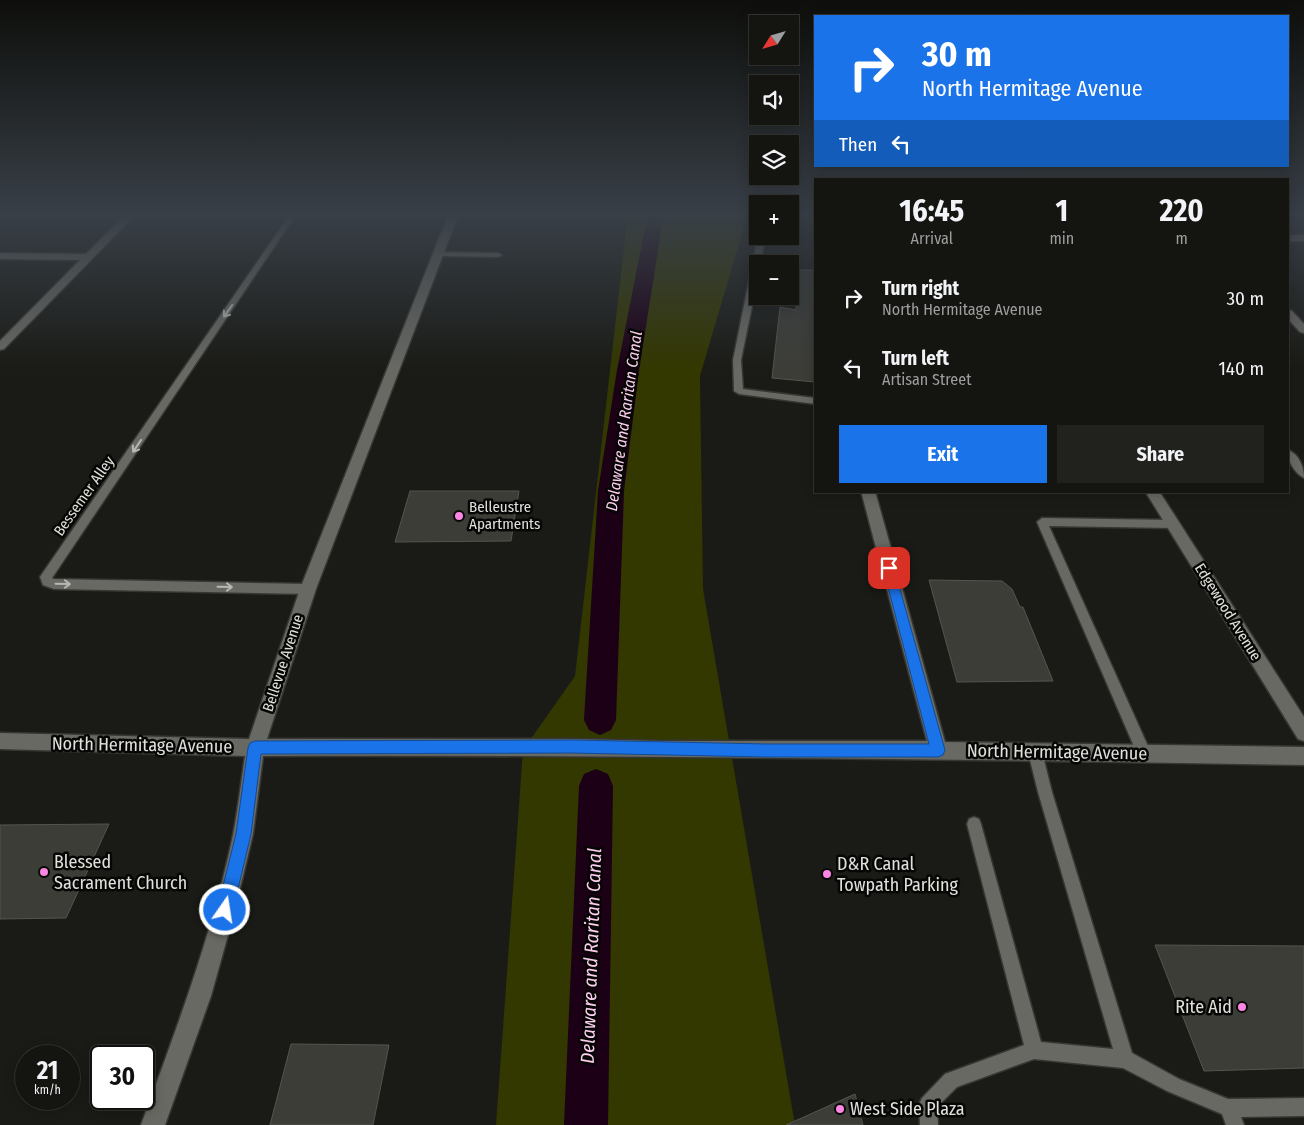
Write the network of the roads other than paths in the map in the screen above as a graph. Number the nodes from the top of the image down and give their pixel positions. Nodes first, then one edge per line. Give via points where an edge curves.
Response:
1 (81, 266) edge
2 (258, 266) edge
3 (434, 266) edge
4 (756, 266) edge
5 (1289, 314) edge
6 (1304, 330) edge
7 (0, 347) edge
8 (814, 401) edge
9 (1289, 454) edge
10 (1304, 474) edge
11 (869, 493) edge
12 (1153, 493) edge
13 (1172, 524) junction
14 (308, 589) junction
15 (1304, 733) edge
16 (0, 742) edge
17 (255, 748) junction
18 (938, 750) junction
19 (1036, 752) junction
20 (1144, 753) junction
21 (1304, 756) edge
22 (974, 824) dead end
23 (1034, 1050) junction
24 (1126, 1058) junction
25 (1304, 1107) edge
26 (1228, 1108) junction
27 (153, 1125) edge
28 (929, 1125) edge
29 (1236, 1125) edge

1 - 7 street
2 -> 14 lane, Bessemer Alley via 46,576 47,582 54,584
3 - 14 street, Bellevue Avenue
4 - 8 lane via 737,360 739,391
5 - 6 street
9 - 10 lane
11 - 18 street
12 - 13 street, Edgewood Avenue
13 - 15 street, Edgewood Avenue
13 - 20 lane via 1042,522
14 - 17 street, Bellevue Avenue
16 - 17 street, North Hermitage Avenue
17 - 18 street, North Hermitage Avenue
17 - 27 street, Bellevue Avenue via 243,834 225,910 200,996
18 - 19 street, North Hermitage Avenue
19 - 20 street, North Hermitage Avenue
19 - 24 lane via 1044,792
20 - 21 street, North Hermitage Avenue
22 - 23 lane
23 - 24 lane
23 - 28 lane via 951,1080 928,1104
24 - 26 lane via 1173,1085
25 - 26 lane
26 - 29 lane

